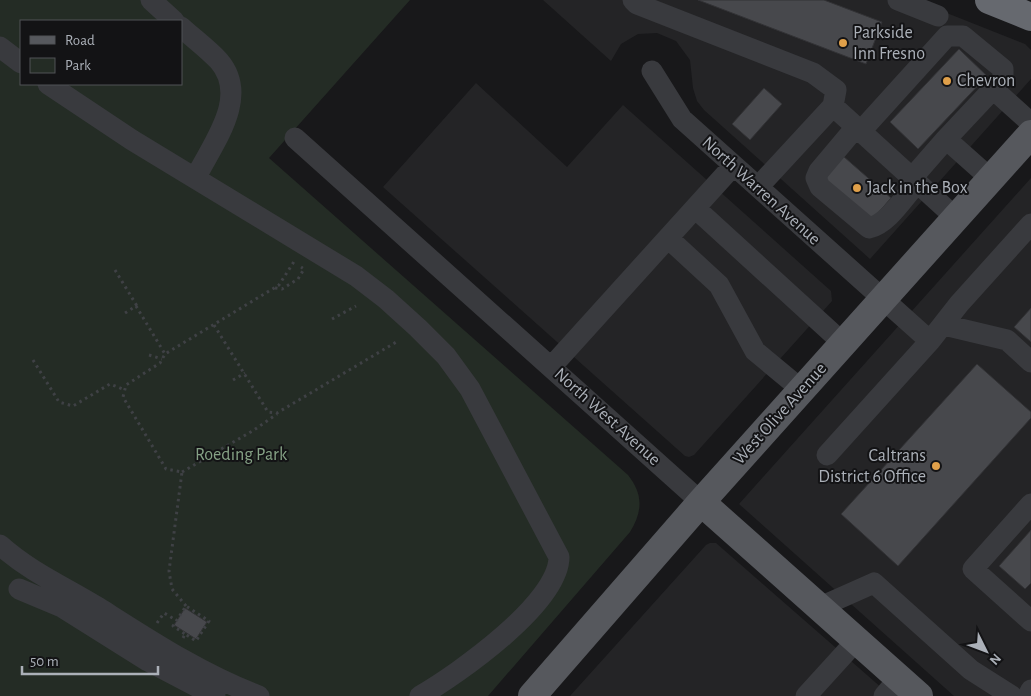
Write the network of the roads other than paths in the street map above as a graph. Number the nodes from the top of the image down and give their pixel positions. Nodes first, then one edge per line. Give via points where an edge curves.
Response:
1 (151, 0) edge
2 (632, 0) edge
3 (898, 0) edge
4 (989, 0) edge
5 (938, 16) dead end
6 (1030, 16) edge
7 (173, 20) edge
8 (182, 29) edge
9 (0, 47) edge
10 (20, 63) edge
11 (652, 71) dead end
12 (50, 85) edge
13 (993, 89) junction
14 (833, 106) junction
15 (1031, 123) edge
16 (859, 129) junction
17 (1031, 134) edge
18 (295, 138) dead end
19 (946, 139) junction
20 (733, 166) junction
21 (196, 178) junction
22 (991, 179) junction
23 (914, 180) junction
24 (758, 187) junction
25 (695, 208) junction
26 (956, 218) junction
27 (1031, 224) edge
28 (668, 238) junction
29 (883, 300) junction
30 (944, 325) junction
31 (930, 341) junction
32 (844, 344) junction
33 (1031, 362) edge
34 (552, 366) junction
35 (802, 390) junction
36 (827, 455) dead end
37 (701, 502) junction
38 (1031, 504) edge
39 (0, 544) edge
40 (26, 567) junction
41 (10, 590) edge
42 (820, 607) junction
43 (1030, 616) edge
44 (857, 640) junction
45 (891, 687) edge
46 (1031, 690) edge
47 (215, 696) edge
48 (259, 696) edge
49 (420, 696) edge
50 (532, 696) edge
51 (806, 696) edge
52 (919, 696) edge
53 (1012, 696) edge
54 (1028, 696) edge

1 - 7 street
2 - 14 street via 813,73 836,90
3 - 5 street
4 - 6 highway
8 - 21 street via 220,62 233,94 231,108
9 - 10 street
11 - 20 street, North Warren Avenue via 682,120
12 - 21 street
13 - 15 street
13 - 16 street via 1003,78 1003,69 963,36 947,36
13 - 19 street
14 - 16 street
14 - 24 street
16 - 23 street
16 - 23 street via 818,171 816,178 820,187 869,228 877,227 887,217
17 - 22 main road, West Olive Avenue
18 - 34 street, North West Avenue
19 - 22 street
19 - 23 street
20 - 24 street, North Warren Avenue
20 - 25 street
21 - 49 street via 356,276 386,299 446,356 470,389 559,557 559,567 552,583 538,602 470,664
22 - 26 main road, West Olive Avenue
23 - 26 street
24 - 29 street, North Warren Avenue
25 - 28 street
25 - 32 street
26 - 29 main road, West Olive Avenue
27 - 30 street
28 - 34 street
28 - 35 street via 719,285 755,351
29 - 31 street, North Warren Avenue
29 - 32 main road, West Olive Avenue
30 - 31 street
30 - 33 street via 1007,340
31 - 36 street
32 - 35 main road, West Olive Avenue
34 - 37 street, North West Avenue
35 - 37 main road, West Olive Avenue
37 - 42 main road, North West Avenue
37 - 50 main road, West Olive Avenue
38 - 43 street via 973,569
39 - 40 street
40 - 41 street
40 - 48 street via 98,607 175,656
41 - 47 street via 62,608 148,661
42 - 44 main road, North West Avenue
42 - 53 street via 874,583 971,670
44 - 45 main road, North West Avenue
44 - 51 street
45 - 52 main road, North West Avenue
46 - 54 street

